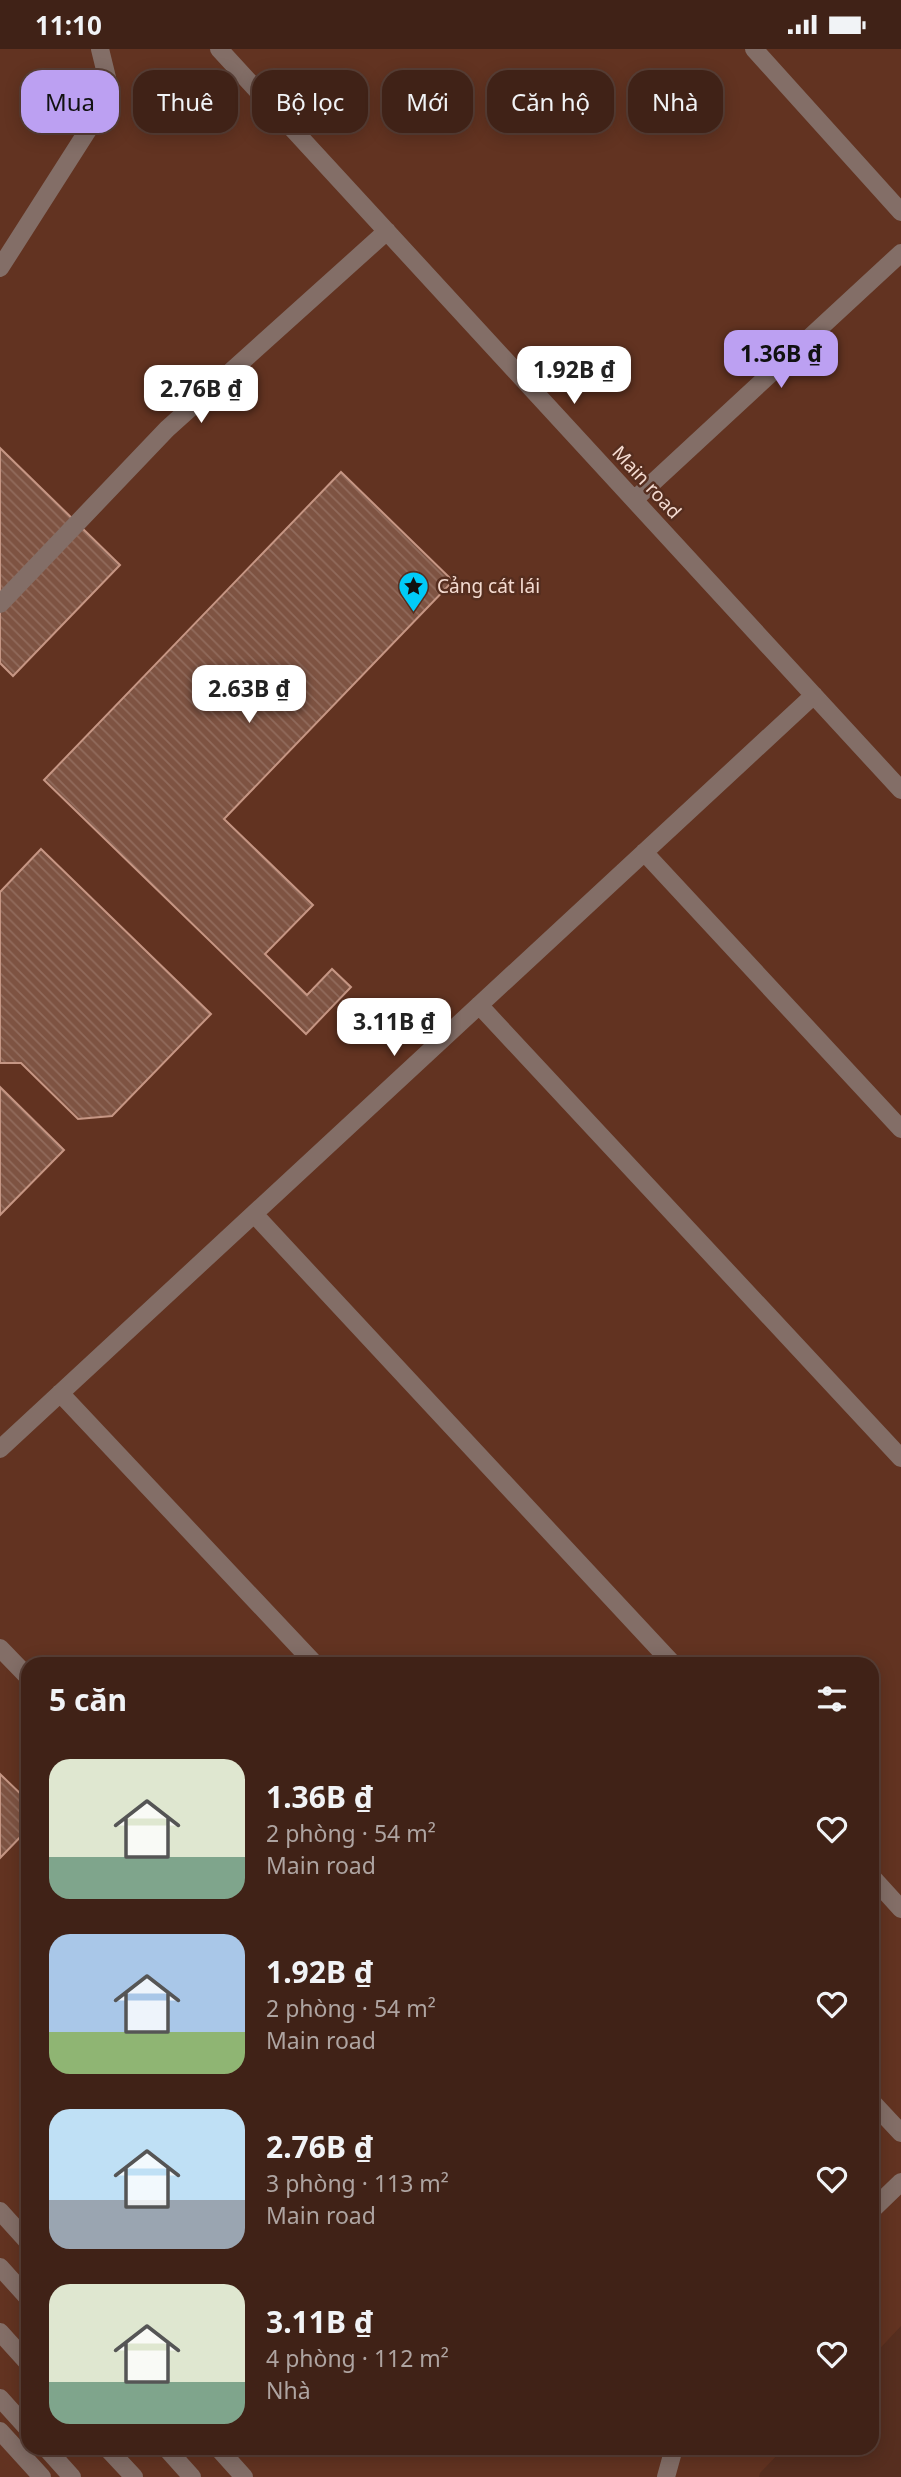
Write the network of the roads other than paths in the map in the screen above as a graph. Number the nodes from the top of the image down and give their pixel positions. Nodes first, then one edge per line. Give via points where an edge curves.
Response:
1 (100, 49) edge
2 (219, 49) edge
3 (754, 49) edge
4 (901, 212) edge
5 (387, 232) junction
6 (901, 253) edge
7 (0, 268) edge
8 (634, 500) junction
9 (0, 604) edge
10 (814, 695) junction
11 (901, 790) edge
12 (644, 852) junction
13 (479, 1005) junction
14 (901, 1129) edge
15 (254, 1214) junction
16 (60, 1393) junction
17 (0, 1449) edge
18 (901, 1458) edge
19 (0, 1648) edge
20 (308, 1657) edge
21 (666, 1657) edge
22 (13, 1662) junction
23 (21, 1670) edge
24 (0, 1675) edge
25 (879, 1885) edge
26 (901, 1909) edge
27 (879, 2109) edge
28 (901, 2133) edge
29 (901, 2182) edge
30 (879, 2203) edge
31 (0, 2211) edge
32 (21, 2234) edge
33 (0, 2267) edge
34 (21, 2290) edge
35 (0, 2332) edge
36 (21, 2355) edge
37 (0, 2398) edge
38 (21, 2421) edge
39 (0, 2431) edge
40 (21, 2454) edge
41 (22, 2455) edge
42 (52, 2455) edge
43 (114, 2455) edge
44 (172, 2455) edge
45 (224, 2455) edge
46 (672, 2455) edge
47 (42, 2477) edge
48 (72, 2477) edge
49 (134, 2477) edge
50 (192, 2477) edge
51 (244, 2477) edge
52 (666, 2477) edge

1 - 7 street via 111,94
2 - 5 street, Main road
3 - 4 street
5 - 8 street, Main road
5 - 9 street via 167,429
6 - 8 street
8 - 10 street, Main road
10 - 11 street, Main road
10 - 12 street
12 - 13 street
12 - 14 street
13 - 15 street
13 - 18 street
15 - 16 street
15 - 21 street
16 - 17 street
16 - 20 street
19 - 22 street
22 - 23 street
22 - 24 street
25 - 26 street
27 - 28 street
29 - 30 street
31 - 32 street
33 - 34 street
35 - 36 street
37 - 38 street
39 - 40 street
41 - 47 street
42 - 48 street
43 - 49 street
44 - 50 street
45 - 51 street
46 - 52 street

